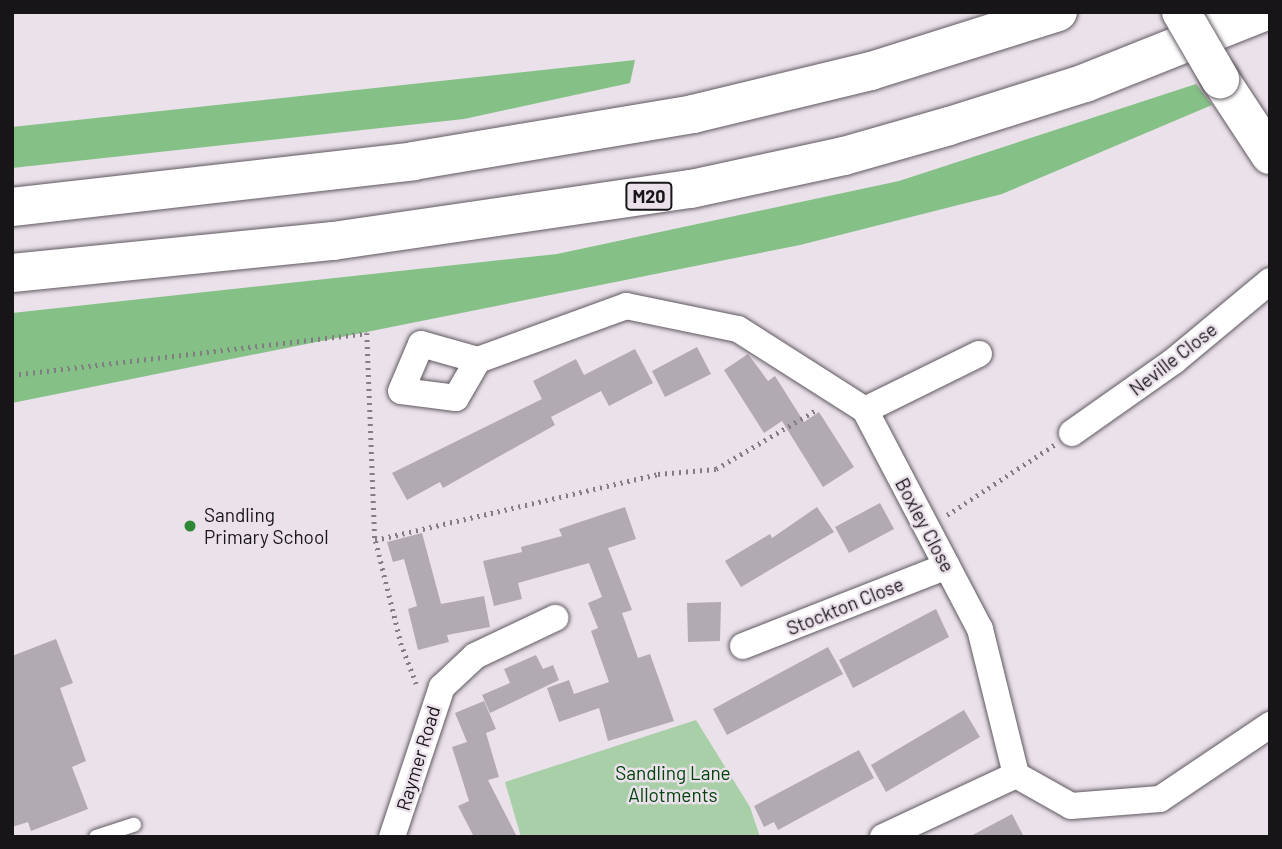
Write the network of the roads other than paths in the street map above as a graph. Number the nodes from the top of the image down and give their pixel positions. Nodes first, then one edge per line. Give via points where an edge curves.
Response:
1 (1058, 12) edge
2 (1181, 12) edge
3 (1263, 12) edge
4 (1270, 155) edge
5 (12, 207) edge
6 (12, 273) edge
7 (1270, 281) edge
8 (979, 354) dead end
9 (478, 360) dead end
10 (865, 410) junction
11 (1072, 433) road end
12 (947, 566) junction
13 (555, 618) dead end
14 (743, 646) dead end
15 (1270, 724) edge
16 (1016, 775) junction
17 (134, 825) dead end
18 (96, 837) edge
19 (392, 837) edge
20 (883, 837) edge

1 - 5 main road via 871,71 693,114 413,161
2 - 4 main road, bridge
3 - 6 main road, M20 via 1085,82 949,126 844,156 691,189 333,241
7 - 11 street, Neville Close via 1174,362
8 - 10 street
9 - 10 street, Boxley Close via 626,306 738,329
10 - 12 street, Boxley Close
12 - 14 street, Stockton Close
12 - 16 street, Boxley Close via 980,629
13 - 19 street, Raymer Road via 475,656 451,676 434,702
15 - 16 street via 1160,799 1071,806
16 - 20 street
17 - 18 lane

